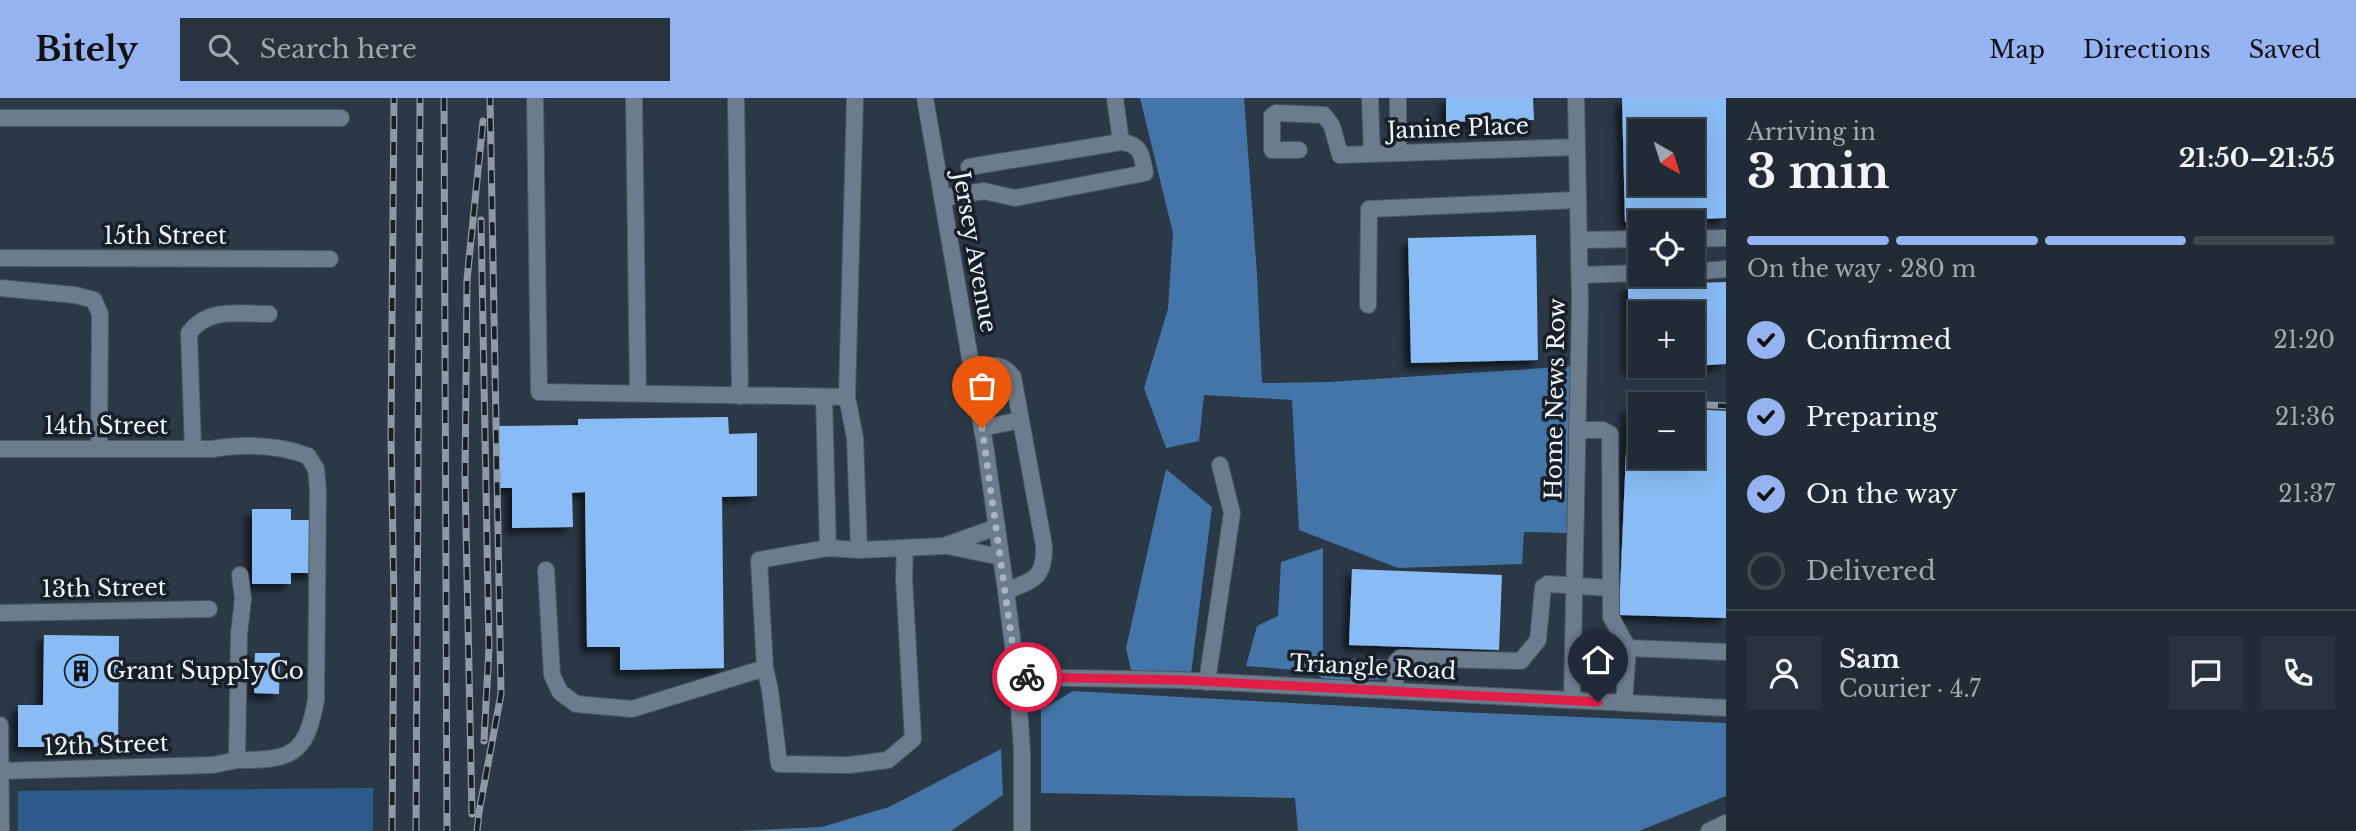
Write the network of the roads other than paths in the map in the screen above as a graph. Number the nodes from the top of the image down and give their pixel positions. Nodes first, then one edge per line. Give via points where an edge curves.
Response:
1 (535, 98) edge
2 (634, 98) edge
3 (736, 98) edge
4 (855, 98) edge
5 (925, 98) edge
6 (1115, 98) edge
7 (1370, 98) edge
8 (1398, 98) edge
9 (1576, 98) edge
10 (0, 118) edge
11 (341, 118) dead end
12 (1121, 142) junction
13 (1577, 147) junction
14 (1299, 150) dead end
15 (1398, 153) junction
16 (1372, 154) junction
17 (969, 167) dead end
18 (942, 198) junction
19 (1578, 200) junction
20 (1628, 239) edge
21 (1705, 239) edge
22 (1726, 239) edge
23 (1579, 240) junction
24 (0, 258) edge
25 (330, 260) dead end
26 (1726, 269) edge
27 (1705, 271) edge
28 (1628, 273) edge
29 (1580, 275) junction
30 (0, 288) edge
31 (1368, 305) dead end
32 (269, 314) dead end
33 (971, 367) junction
34 (638, 393) junction
35 (740, 396) junction
36 (824, 397) junction
37 (847, 397) junction
38 (1021, 420) junction
39 (982, 428) junction
40 (1577, 430) junction
41 (99, 448) junction
42 (0, 449) edge
43 (193, 449) junction
44 (1220, 465) dead end
45 (997, 527) junction
46 (944, 546) junction
47 (828, 548) junction
48 (905, 548) junction
49 (859, 550) junction
50 (1001, 557) junction
51 (547, 570) dead end
52 (240, 575) dead end
53 (1574, 585) junction
54 (1611, 587) junction
55 (1006, 592) junction
56 (209, 609) dead end
57 (0, 613) edge
58 (1628, 648) junction
59 (1726, 652) edge
60 (765, 668) junction
61 (1017, 677) junction
62 (1208, 682) junction
63 (1395, 691) junction
64 (1572, 700) junction
65 (1624, 703) junction
66 (1726, 708) edge
67 (0, 725) edge
68 (237, 760) junction
69 (1, 771) edge
70 (1726, 823) edge
71 (1, 831) edge
72 (1022, 831) edge
73 (1709, 831) edge

1 - 34 street via 539,391
2 - 34 street
3 - 35 street
4 - 37 street
5 - 18 street, Jersey Avenue
6 - 12 street
7 - 16 street
8 - 15 street
9 - 13 street, Home News Row
10 - 11 street
12 - 17 street
12 - 18 street via 1140,149 1145,173 1015,198 984,191
13 - 15 street, Janine Place
13 - 19 street, Home News Row
14 - 16 street, Janine Place via 1272,150 1272,116 1276,113 1324,115 1340,155
15 - 16 street, Janine Place
18 - 33 street, Jersey Avenue
19 - 23 street, Home News Row
19 - 31 street via 1369,209
20 - 23 street
21 - 22 street
23 - 29 street, Home News Row
24 - 25 street, 15th Street
26 - 27 street
28 - 29 street
29 - 40 street, Home News Row
30 - 41 street via 94,300 100,314
32 - 43 street via 216,314 198,321 189,333
33 - 38 street via 1006,368 1013,377
33 - 39 street, Jersey Avenue
34 - 35 street
35 - 36 street
36 - 37 street
36 - 47 street
37 - 49 street via 855,438
38 - 39 street
38 - 55 street via 1045,564 1032,581
39 - 45 street, Jersey Avenue
40 - 53 street, Home News Row
40 - 54 street via 1610,434
41 - 42 street, 14th Street
41 - 43 street, 14th Street
43 - 68 street, 14th Street via 237,445 291,449 308,456 316,469 316,700 312,725 286,757
44 - 62 street via 1232,513
45 - 46 street
45 - 50 street, Jersey Avenue
46 - 48 street
46 - 50 street
47 - 49 street
47 - 60 street via 759,560
48 - 49 street
48 - 60 street via 913,739 897,753 888,760 849,765 779,764
50 - 55 street, Jersey Avenue
51 - 60 street via 552,675 560,692 576,704 632,709
52 - 68 street
53 - 54 street
53 - 63 street via 1543,587 1538,640 1521,661 1400,658
53 - 64 street, Home News Row
54 - 58 street via 1611,617
55 - 61 street, Jersey Avenue
56 - 57 street, 13th Street
58 - 59 street
58 - 65 street
61 - 62 street, Triangle Road
61 - 72 street, Jersey Avenue
62 - 63 street, Triangle Road
63 - 64 street, Triangle Road
64 - 65 street, Triangle Road
65 - 66 street, Triangle Road
67 - 69 street
68 - 69 street, 12th Street via 213,765
69 - 71 street
70 - 73 street

